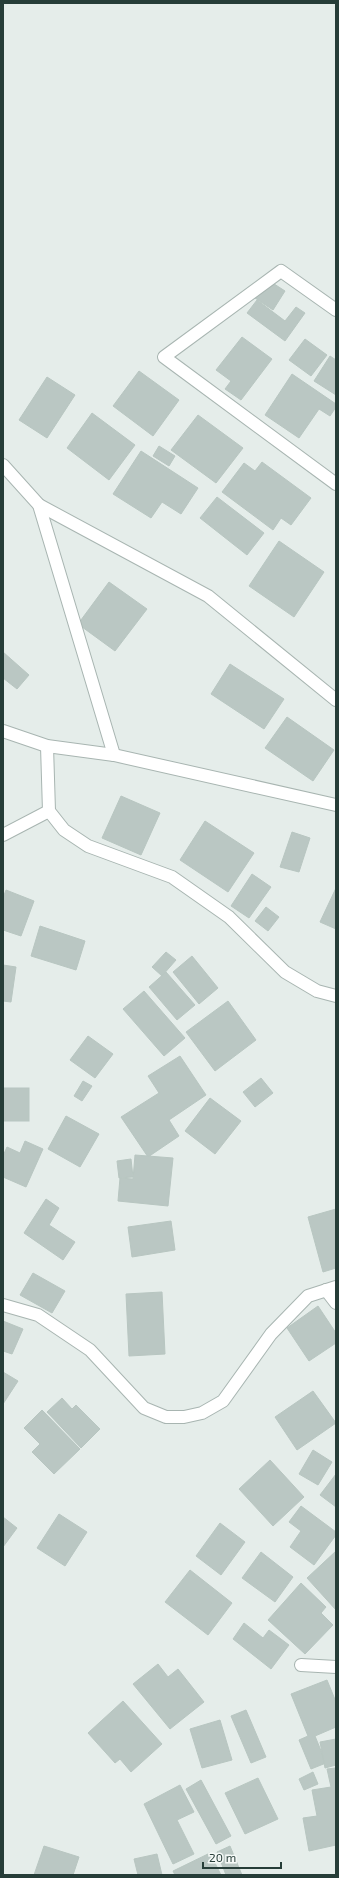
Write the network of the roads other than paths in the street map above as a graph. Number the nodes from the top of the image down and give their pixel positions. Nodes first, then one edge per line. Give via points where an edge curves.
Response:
1 (336, 310) edge
2 (3, 465) edge
3 (336, 484) edge
4 (39, 505) junction
5 (336, 700) edge
6 (3, 731) edge
7 (47, 746) junction
8 (114, 755) junction
9 (336, 805) edge
10 (49, 811) junction
11 (3, 835) edge
12 (336, 996) edge
13 (331, 1288) edge
14 (336, 1303) edge
15 (3, 1304) edge
16 (301, 1665) dead end
17 (336, 1667) edge

1 - 3 street via 281,271 164,357
2 - 4 street
4 - 5 street via 208,596
4 - 8 street
6 - 7 street
7 - 8 street
7 - 10 street
8 - 9 street
10 - 11 street
10 - 12 street via 64,830 88,846 172,877 229,917 285,972 317,991
13 - 14 street
13 - 15 street via 308,1296 272,1334 223,1401 202,1413 184,1417 166,1417 144,1408 90,1350 38,1315
16 - 17 street

